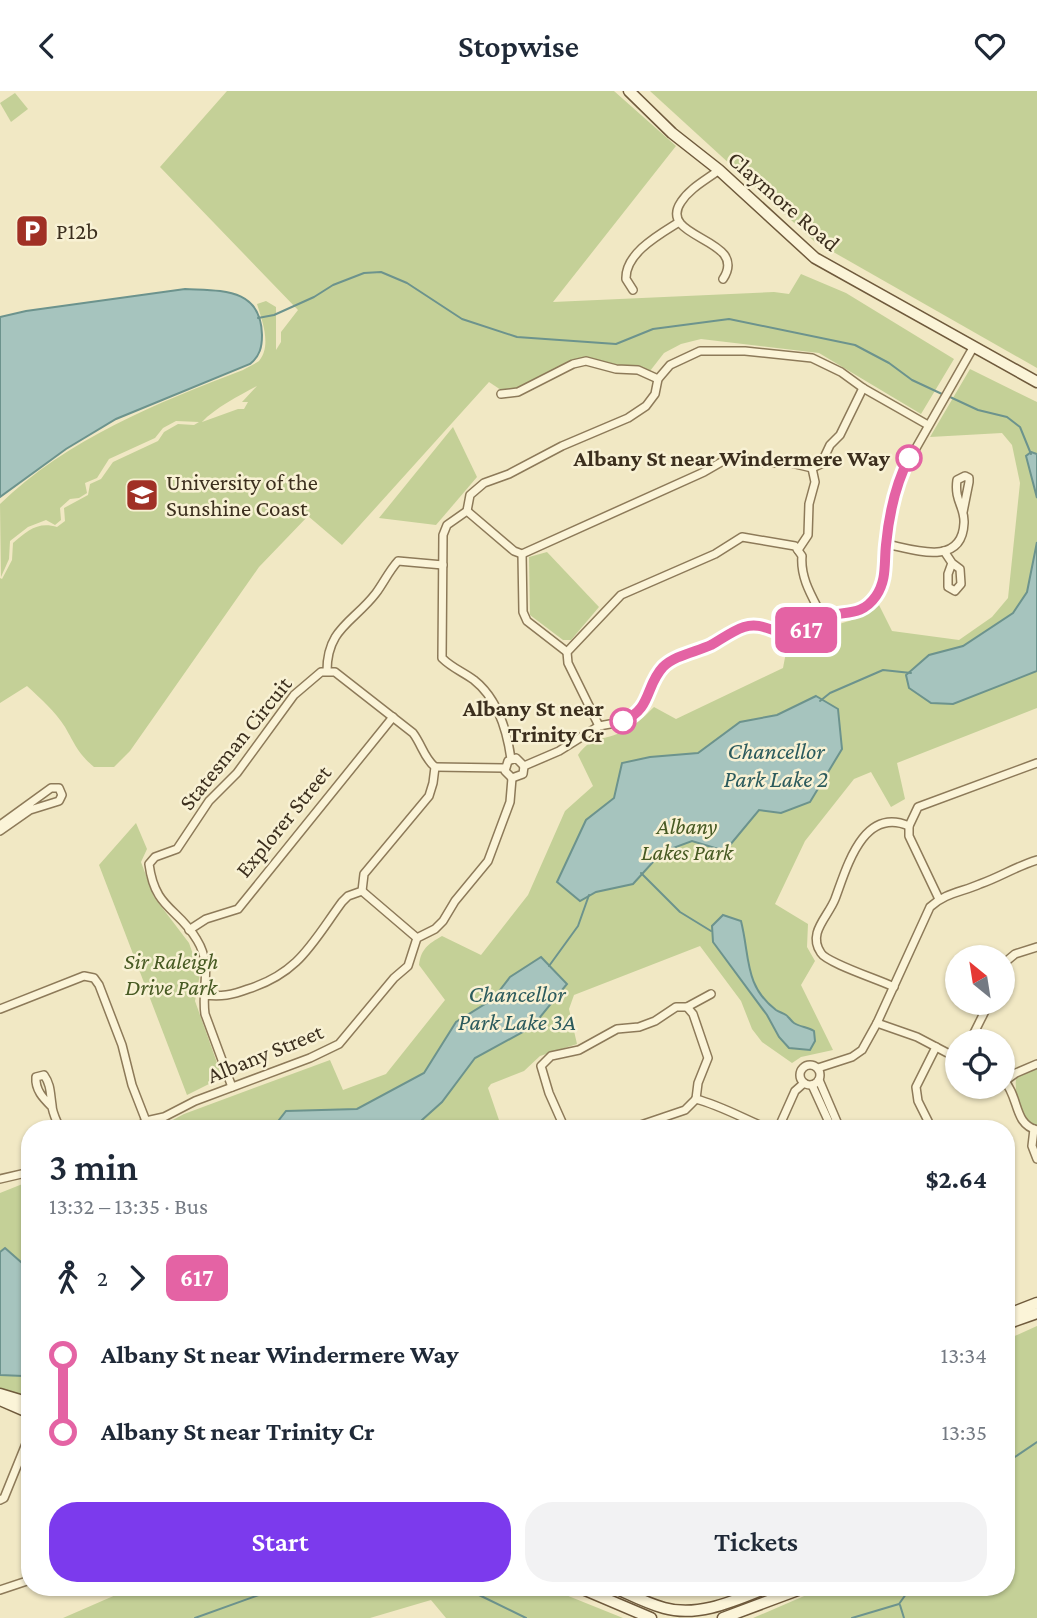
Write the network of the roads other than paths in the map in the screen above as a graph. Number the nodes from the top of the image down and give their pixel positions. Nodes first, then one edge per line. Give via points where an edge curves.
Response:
1 (629, 91) edge
2 (716, 167) junction
3 (680, 224) junction
4 (723, 279) dead end
5 (633, 289) dead end
6 (974, 346) junction
7 (658, 379) junction
8 (1037, 382) edge
9 (863, 388) junction
10 (500, 394) dead end
11 (928, 425) junction
12 (812, 468) junction
13 (467, 511) junction
14 (963, 512) dead end
15 (886, 544) junction
16 (798, 550) junction
17 (944, 551) junction
18 (522, 554) junction
19 (952, 563) dead end
20 (443, 565) junction
21 (822, 618) junction
22 (567, 652) junction
23 (327, 671) junction
24 (393, 717) junction
25 (599, 726) junction
26 (511, 759) junction
27 (1037, 763) edge
28 (524, 766) junction
29 (435, 767) junction
30 (504, 768) junction
31 (513, 778) junction
32 (0, 825) edge
33 (909, 826) junction
34 (0, 831) edge
35 (1037, 860) edge
36 (362, 891) junction
37 (939, 899) junction
38 (189, 930) junction
39 (417, 938) junction
40 (1037, 947) edge
41 (1015, 954) edge
42 (894, 987) junction
43 (711, 993) dead end
44 (205, 995) junction
45 (687, 1007) junction
46 (0, 1009) edge
47 (877, 1023) junction
48 (936, 1047) junction
49 (945, 1052) edge
50 (1037, 1064) edge
51 (818, 1068) junction
52 (1015, 1074) edge
53 (812, 1083) junction
54 (232, 1087) junction
55 (696, 1099) junction
56 (1015, 1099) edge
57 (52, 1107) dead end
58 (57, 1120) edge
59 (146, 1120) edge
60 (150, 1120) edge
61 (561, 1120) edge
62 (656, 1120) edge
63 (746, 1120) edge
64 (782, 1120) edge
65 (828, 1120) edge
66 (835, 1120) edge
67 (928, 1120) edge
68 (1036, 1130) edge
69 (1037, 1159) edge
70 (21, 1173) edge
71 (0, 1179) edge
72 (1037, 1303) edge
73 (1015, 1312) edge
74 (1037, 1313) edge
75 (1015, 1322) edge
76 (0, 1394) edge
77 (0, 1400) edge
78 (21, 1400) edge
79 (21, 1409) edge
80 (21, 1456) edge
81 (0, 1500) edge
82 (21, 1583) edge
83 (0, 1590) edge
84 (599, 1596) edge
85 (635, 1596) edge
86 (745, 1596) edge
87 (769, 1596) edge
88 (781, 1596) edge
89 (770, 1600) junction
90 (651, 1618) edge
91 (723, 1618) edge

1 - 2 main road, Claymore Road
2 - 3 street via 678,207
2 - 6 main road, Claymore Road via 815,258
3 - 4 street via 725,257
3 - 5 street via 649,242 628,267 626,279
6 - 8 main road, Claymore Road
6 - 11 street
7 - 9 street via 670,365 700,351 745,351 812,358
7 - 10 street via 638,370 586,361
7 - 13 street via 646,406 484,483 470,495
9 - 11 street
9 - 12 street via 840,436 821,464
11 - 15 street via 899,478
12 - 16 street via 815,482 808,535
12 - 18 street via 730,457
13 - 18 street
13 - 20 street via 447,525
14 - 17 street via 959,540
15 - 17 street via 925,553
15 - 21 street via 883,582 873,600 855,612
16 - 21 street via 803,578
16 - 22 street via 742,537 715,554 621,595
17 - 19 street
18 - 22 street via 527,621
20 - 23 street via 398,561 375,594 345,624 327,652
20 - 26 street via 442,658 493,700
21 - 25 street via 807,630 792,634 758,625 744,627 676,658 658,674 637,713 626,721
22 - 25 street
23 - 24 street via 335,671
23 - 38 street, Statesman Circuit via 294,695 237,773 209,801 177,849 149,864 160,900
24 - 29 street via 413,733
24 - 38 street, Explorer Street via 238,909
25 - 28 street
26 - 28 street
26 - 30 street
27 - 33 street via 918,807
28 - 31 street via 523,774
29 - 30 street
29 - 36 street via 429,796 364,874
30 - 31 street
31 - 39 street via 510,802 488,861 443,921
32 - 34 street via 28,808
33 - 37 street via 909,836
33 - 42 street via 898,821 883,823 863,838 816,938 830,962
35 - 37 street
36 - 39 street
36 - 44 street via 342,902 297,963 271,982 230,995
37 - 42 street via 930,907
38 - 44 street via 198,940 207,970
39 - 54 street, Albany Street via 408,966 339,1044
40 - 41 street
42 - 47 street
43 - 45 street
44 - 54 street via 205,1014
45 - 55 street via 708,1058
45 - 61 street via 676,1007 639,1027 617,1029 579,1050 551,1056 541,1066
46 - 59 street via 86,976 94,978
47 - 48 street
47 - 51 street via 862,1050
48 - 49 street
48 - 67 street via 916,1087
50 - 52 street
51 - 53 street via 820,1073
51 - 53 street via 809,1065 800,1074
53 - 64 street via 795,1091
53 - 65 street
53 - 66 street
54 - 60 street, Albany Street
55 - 62 street via 685,1110
55 - 63 street
56 - 68 street via 1020,1119
57 - 58 street
68 - 69 street via 1032,1146
70 - 71 street
72 - 73 main road
74 - 75 main road
76 - 78 main road
77 - 79 main road
80 - 81 street
82 - 83 street
84 - 90 main road
85 - 86 main road via 664,1608 690,1611
87 - 89 main road
88 - 89 main road
89 - 91 main road

